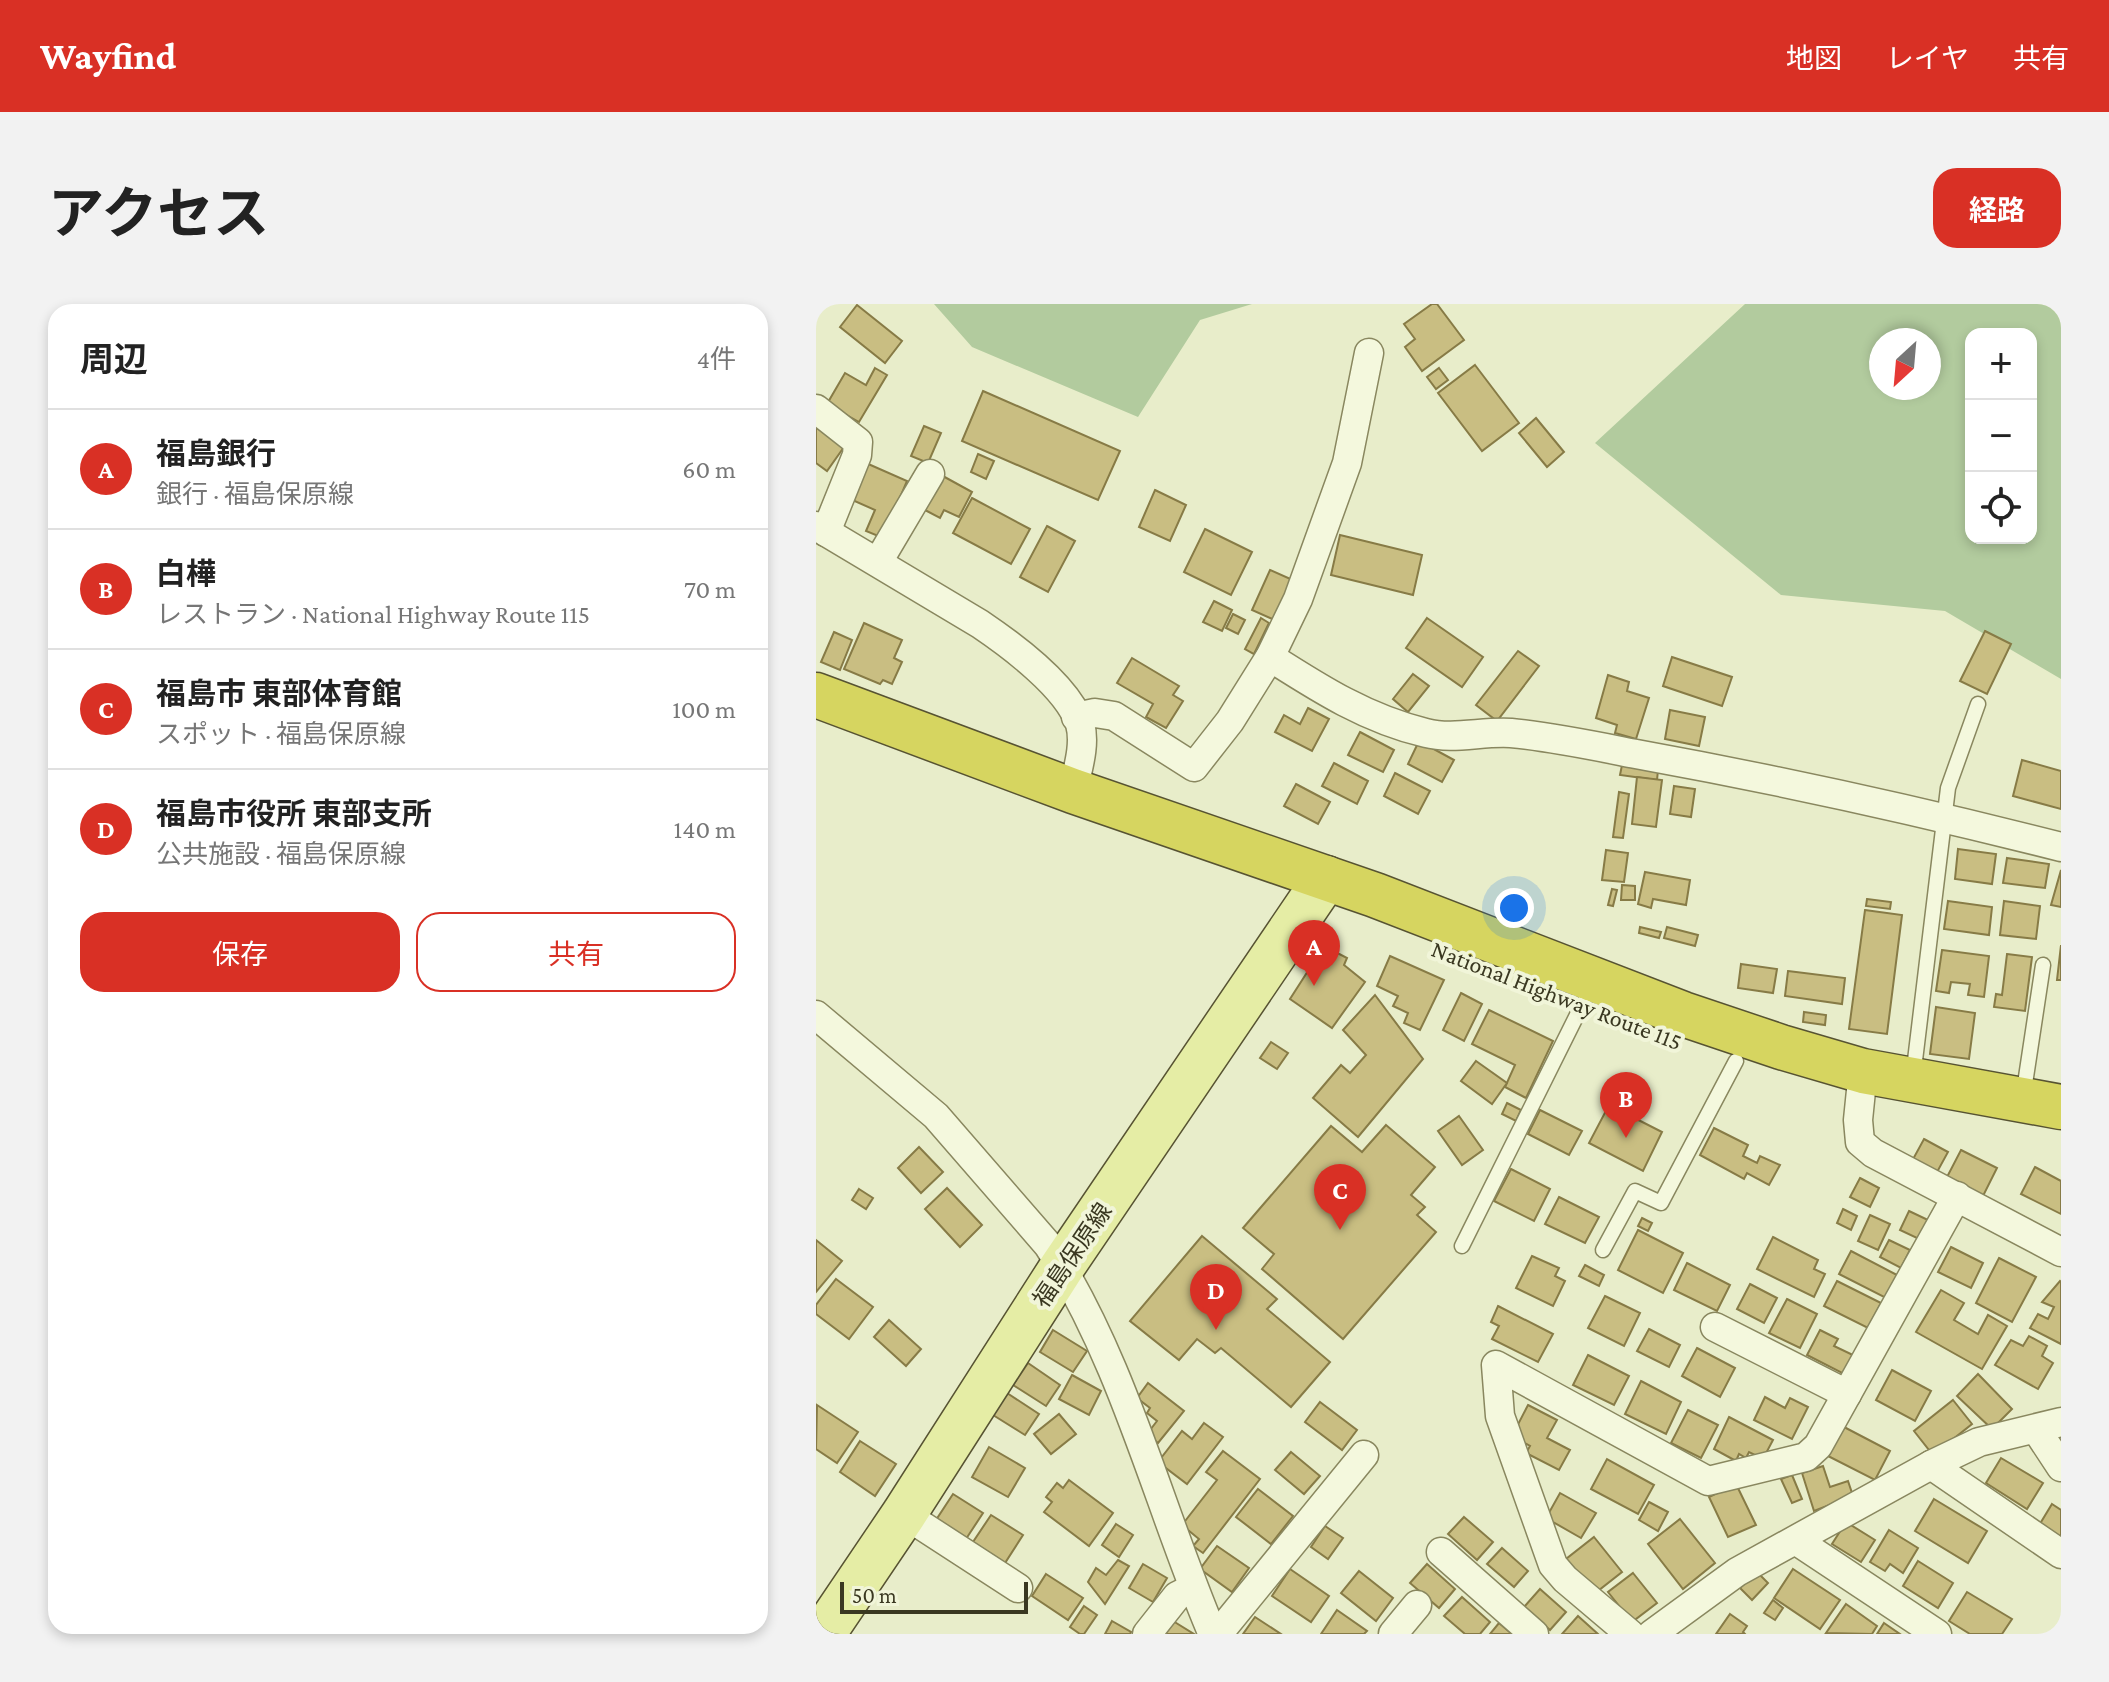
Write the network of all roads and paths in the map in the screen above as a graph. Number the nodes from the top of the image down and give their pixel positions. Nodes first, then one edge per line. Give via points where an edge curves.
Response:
1 (1369, 353) dead end
2 (816, 409) edge
3 (930, 474) dead end
4 (821, 529) edge
5 (878, 562) junction
6 (1270, 657) junction
7 (816, 695) edge
8 (1978, 704) dead end
9 (1076, 717) junction
10 (1073, 791) junction
11 (1944, 817) junction
12 (2061, 847) edge
13 (1318, 890) junction
14 (2043, 965) dead end
15 (1583, 1003) junction
16 (816, 1015) edge
17 (1736, 1061) junction
18 (1913, 1081) junction
19 (1861, 1086) junction
20 (2042, 1104) edge
21 (2061, 1136) edge
22 (1957, 1196) junction
23 (1462, 1246) dead end
24 (1603, 1250) dead end
25 (2061, 1252) edge
26 (1062, 1267) junction
27 (1715, 1327) dead end
28 (1847, 1394) junction
29 (2048, 1426) edge
30 (1364, 1455) dead end
31 (1931, 1465) junction
32 (2061, 1467) edge
33 (904, 1514) junction
34 (1797, 1541) junction
35 (1441, 1552) dead end
36 (2061, 1554) edge
37 (1018, 1588) dead end
38 (1193, 1588) junction
39 (1417, 1605) dead end
40 (823, 1634) edge
41 (1147, 1634) edge
42 (1217, 1634) edge
43 (1393, 1634) edge
44 (1534, 1634) edge
45 (1630, 1634) edge
46 (1652, 1634) edge
47 (1936, 1634) edge

1 - 6 street via 1347,463 1298,599
2 - 4 street via 858,442 857,455
3 - 5 street
4 - 5 street
5 - 9 street via 1005,641 1045,676
6 - 9 street via 1194,767 1114,716
6 - 11 street via 1345,704 1431,734 1510,733 1757,776
7 - 10 highway, National Highway Route 115
8 - 11 lane via 1948,788
9 - 10 street via 1082,746
10 - 13 highway, National Highway Route 115
11 - 12 street
11 - 18 lane
13 - 15 highway, National Highway Route 115
13 - 19 highway, National Highway Route 115 via 1390,900
13 - 26 main road, 福島保原線
14 - 20 lane
15 - 17 highway, National Highway Route 115
15 - 23 lane
16 - 26 street via 936,1116
17 - 19 highway, National Highway Route 115 via 1794,1082
17 - 24 lane via 1661,1203 1635,1191
18 - 19 highway, National Highway Route 115
18 - 20 highway, National Highway Route 115
19 - 21 highway, National Highway Route 115 via 2016,1131
19 - 22 street via 1860,1142
22 - 25 street
22 - 28 street
26 - 33 main road, 福島保原線
26 - 38 street via 1124,1397
27 - 28 street
28 - 45 street via 1818,1446 1806,1457 1708,1481 1496,1365 1500,1416 1553,1565
29 - 31 street via 1979,1442
29 - 32 street
30 - 42 street
31 - 34 street
31 - 36 street
33 - 37 street
33 - 40 main road, 福島保原線
34 - 46 street via 1737,1572
34 - 47 street
35 - 44 street
38 - 41 street via 1177,1596
38 - 42 street
39 - 43 street

